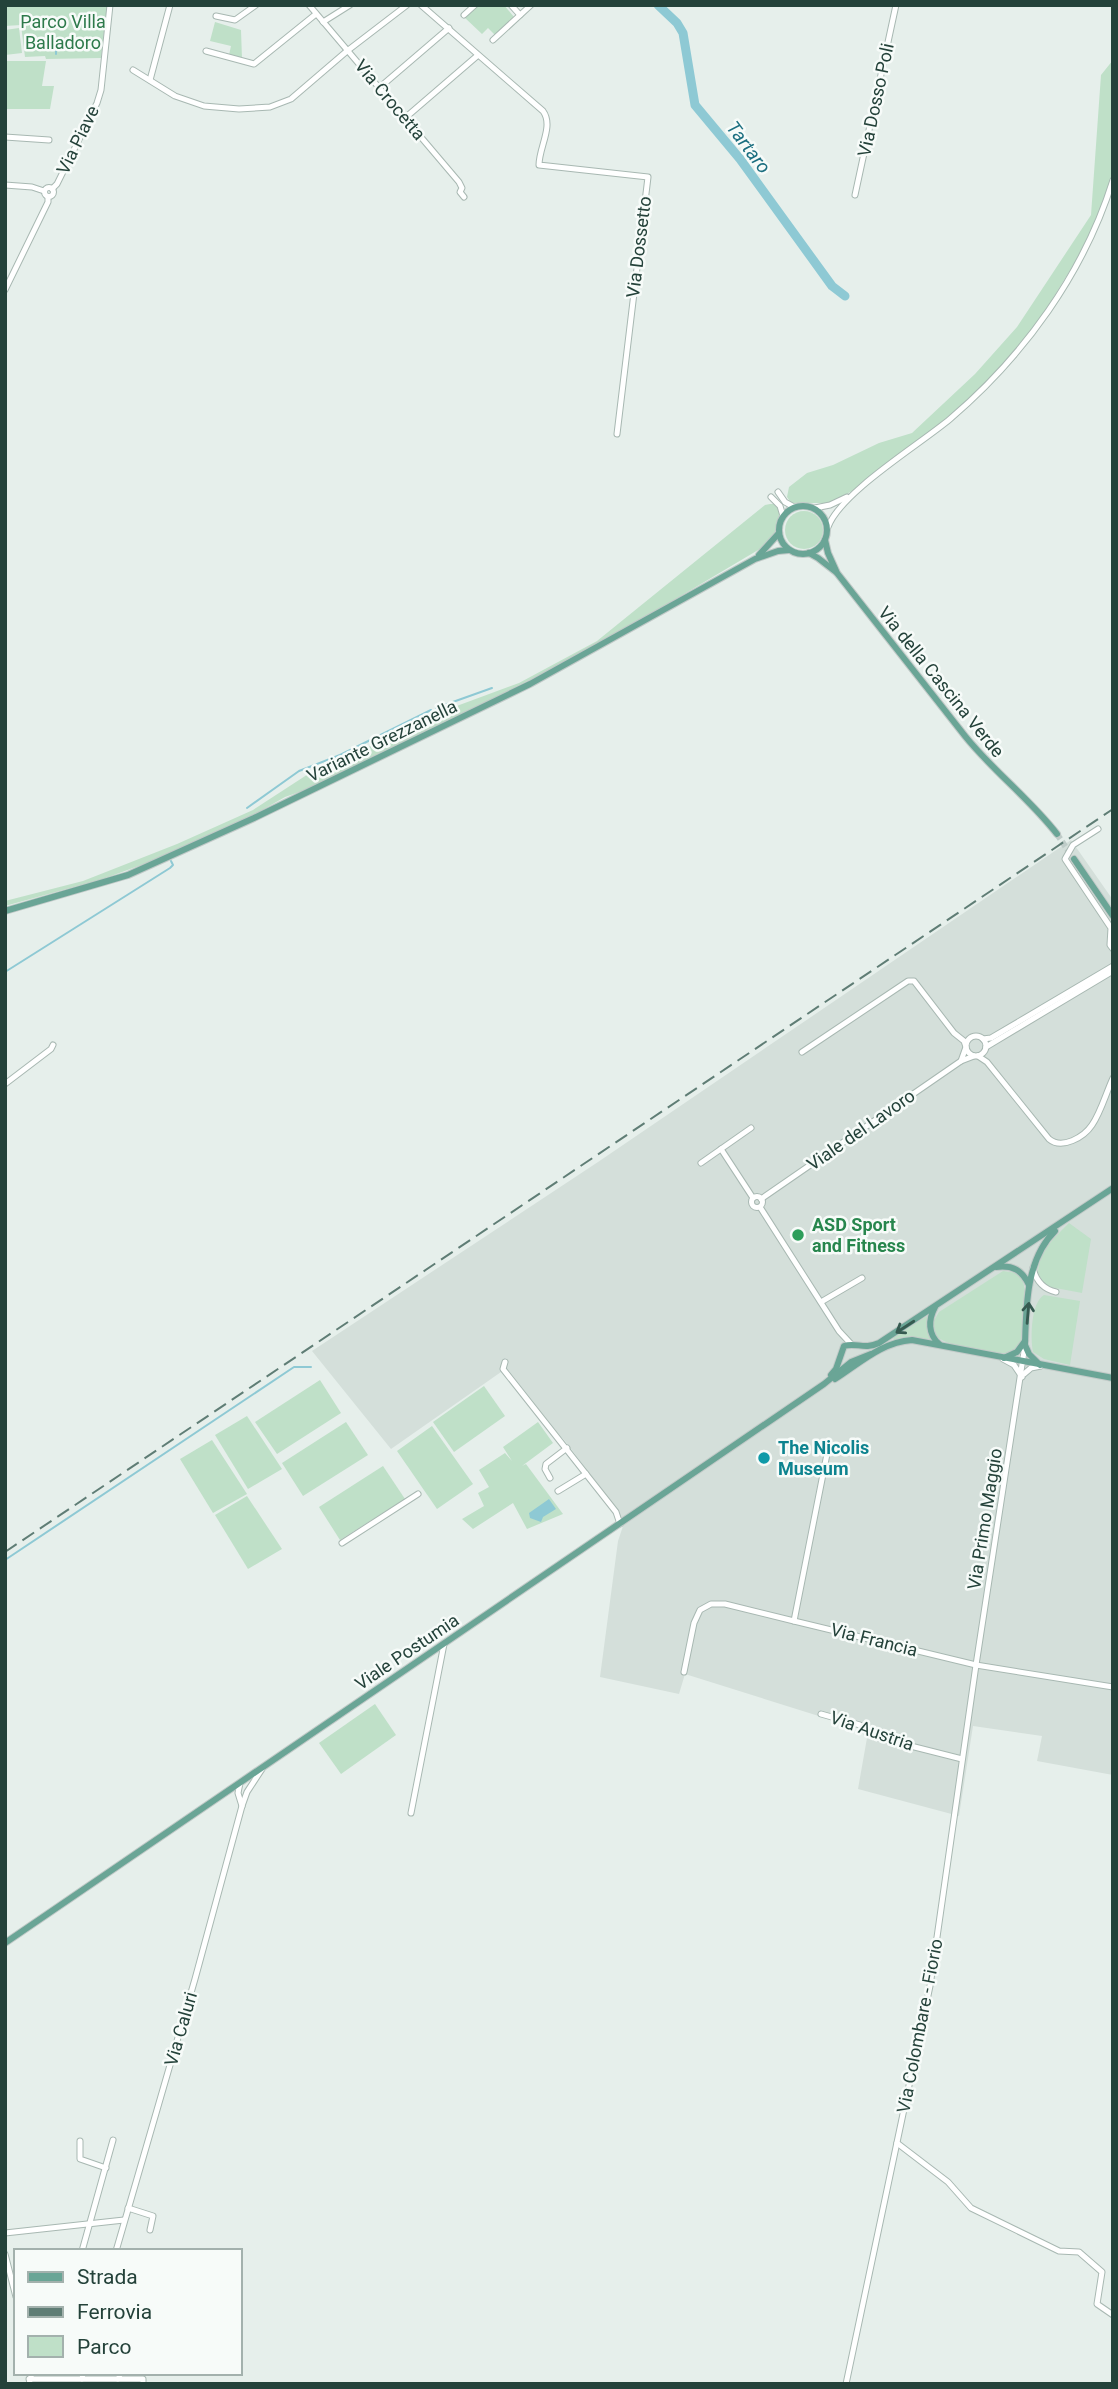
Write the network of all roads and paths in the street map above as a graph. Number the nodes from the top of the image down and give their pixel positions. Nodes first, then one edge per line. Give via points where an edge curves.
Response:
1 (110, 5) edge
2 (170, 5) edge
3 (256, 5) edge
4 (309, 5) edge
5 (350, 5) edge
6 (407, 5) edge
7 (421, 5) edge
8 (475, 5) edge
9 (511, 5) edge
10 (531, 5) edge
11 (896, 5) edge
12 (316, 14) junction
13 (464, 15) dead end
14 (520, 15) junction
15 (216, 16) dead end
16 (323, 22) junction
17 (449, 28) junction
18 (493, 40) dead end
19 (206, 51) dead end
20 (347, 51) junction
21 (477, 56) junction
22 (133, 70) dead end
23 (150, 80) junction
24 (379, 88) junction
25 (405, 118) junction
26 (5, 137) edge
27 (49, 140) dead end
28 (1113, 180) edge
29 (5, 185) edge
30 (46, 194) junction
31 (855, 195) dead end
32 (464, 197) dead end
33 (5, 290) edge
34 (617, 433) dead end
35 (778, 492) dead end
36 (853, 494) junction
37 (771, 497) dead end
38 (794, 507) junction
39 (815, 508) junction
40 (783, 516) junction
41 (828, 527) junction
42 (779, 533) junction
43 (825, 540) junction
44 (789, 550) junction
45 (809, 554) junction
46 (755, 559) junction
47 (837, 573) junction
48 (1098, 829) dead end
49 (1057, 834) tunnel mouth
50 (1074, 859) tunnel mouth
51 (5, 911) edge
52 (1113, 916) edge
53 (1113, 949) edge
54 (1113, 969) edge
55 (958, 1037) junction
56 (970, 1038) junction
57 (983, 1039) junction
58 (53, 1045) dead end
59 (966, 1047) junction
60 (986, 1049) junction
61 (802, 1052) dead end
62 (976, 1056) junction
63 (961, 1061) junction
64 (987, 1062) junction
65 (1113, 1078) edge
66 (5, 1084) edge
67 (751, 1128) dead end
68 (721, 1149) junction
69 (701, 1163) dead end
70 (1113, 1188) edge
71 (753, 1198) junction
72 (761, 1199) junction
73 (760, 1207) junction
74 (1068, 1218) junction
75 (995, 1268) junction
76 (1033, 1268) junction
77 (862, 1278) dead end
78 (1030, 1287) junction
79 (1056, 1292) dead end
80 (821, 1302) junction
81 (937, 1306) junction
82 (839, 1331) junction
83 (1025, 1342) junction
84 (854, 1345) junction
85 (942, 1346) junction
86 (842, 1352) junction
87 (872, 1354) junction
88 (1003, 1359) junction
89 (854, 1360) junction
90 (505, 1362) dead end
91 (1024, 1363) junction
92 (1041, 1366) junction
93 (1022, 1377) junction
94 (1113, 1378) edge
95 (824, 1384) junction
96 (567, 1448) junction
97 (828, 1449) dead end
98 (586, 1474) junction
99 (550, 1478) dead end
100 (558, 1491) dead end
101 (418, 1494) dead end
102 (620, 1524) junction
103 (342, 1543) dead end
104 (794, 1620) junction
105 (444, 1644) junction
106 (976, 1665) junction
107 (684, 1672) dead end
108 (1113, 1687) edge
109 (821, 1714) dead end
110 (962, 1759) junction
111 (264, 1767) junction
112 (240, 1783) junction
113 (247, 1792) junction
114 (220, 1796) junction
115 (239, 1799) junction
116 (242, 1806) junction
117 (411, 1813) dead end
118 (5, 1943) edge
119 (113, 2140) dead end
120 (80, 2141) dead end
121 (897, 2143) junction
122 (106, 2168) junction
123 (128, 2208) junction
124 (124, 2220) junction
125 (90, 2222) junction
126 (150, 2230) dead end
127 (5, 2233) edge
128 (83, 2249) edge
129 (117, 2249) edge
130 (5, 2254) edge
131 (14, 2289) edge
132 (1113, 2315) edge
133 (83, 2376) edge
134 (119, 2376) edge
135 (30, 2379) edge
136 (143, 2384) edge
137 (846, 2384) edge

1 - 30 street, Via Piave via 97,103 52,195
2 - 23 street
3 - 15 street via 235,20
4 - 12 street, Via Crocetta
5 - 16 street
6 - 20 street
7 - 17 street, Via Dossetto
8 - 13 street
9 - 14 street
10 - 14 street
11 - 31 street, Via Dosso Poli
12 - 16 street, Via Crocetta
12 - 19 street via 254,64
14 - 18 street
16 - 20 street, Via Crocetta
17 - 21 street, Via Dossetto
17 - 24 street
20 - 23 street via 291,99 270,107 204,106 175,96
20 - 24 street, Via Crocetta
21 - 25 street
21 - 34 street, Via Dossetto via 547,117 539,164 648,177
22 - 23 street
24 - 25 street, Via Crocetta
25 - 32 street, Via Crocetta via 459,181
26 - 27 street
28 - 36 street via 1066,283 1018,351 962,408
29 - 30 street via 32,187
30 - 33 street via 48,202
35 - 38 street
36 - 39 street
36 - 41 street
37 - 40 street
38 - 39 main road
38 - 40 main road
39 - 41 main road
40 - 42 main road, Variante Grezzanella
41 - 43 main road
42 - 44 main road
42 - 46 main road, Variante Grezzanella
43 - 45 main road
43 - 47 main road
44 - 45 main road, Variante Grezzanella
44 - 46 main road, Variante Grezzanella
45 - 47 main road
46 - 51 main road, Variante Grezzanella via 530,684 265,813 128,875
47 - 49 main road, Via della Cascina Verde via 982,758
48 - 53 street via 1073,845 1065,859 1111,928
50 - 52 main road
54 - 57 street
54 - 60 street
55 - 56 street
55 - 59 street
55 - 61 street via 921,988 908,981
56 - 57 street
56 - 59 street
57 - 60 street
58 - 66 street
59 - 62 street
59 - 63 street
60 - 62 street
60 - 64 street
62 - 63 street, Viale del Lavoro
62 - 64 street
63 - 72 street, Viale del Lavoro
64 - 65 street via 1049,1139 1060,1145 1090,1128
67 - 68 street
68 - 69 street
68 - 71 street
70 - 74 main road
71 - 72 street
71 - 73 street via 752,1205
72 - 73 street
73 - 80 street
74 - 75 main road
74 - 76 main road, Via Primo Maggio via 1043,1243
75 - 78 main road via 1019,1270
75 - 81 main road
76 - 78 main road, Via Primo Maggio
76 - 79 street via 1039,1282
77 - 80 street
83 -> 78 main road, Via Primo Maggio
80 - 82 street
81 -> 84 main road via 879,1343 867,1348
81 - 85 main road via 930,1328
82 - 84 street
82 - 86 street
83 - 88 main road
83 - 91 street, Via Primo Maggio
83 - 92 main road
84 - 86 main road
84 - 89 main road via 859,1353
85 - 87 main road via 901,1341
85 - 88 main road
86 - 89 main road via 845,1361
86 - 95 main road, Viale Postumia
87 - 89 main road, Viale Postumia
87 - 95 main road, Viale Postumia
88 - 91 main road
88 - 93 street
89 - 95 main road, Viale Postumia
90 - 96 street via 503,1369
91 - 92 main road
91 - 93 street, Via Primo Maggio
92 - 93 street
92 - 94 main road
93 - 106 street, Via Primo Maggio
95 - 102 main road, Viale Postumia
96 - 98 street
96 - 99 street via 546,1464
97 - 104 street
98 - 100 street
98 - 102 street
101 - 103 street
102 - 105 main road, Viale Postumia
104 - 106 street, Via Francia
104 - 107 street, Via Francia via 711,1604 700,1610 694,1623
105 - 111 main road, Viale Postumia
105 - 117 street
106 - 108 street, Via Francia
106 - 110 street, Via Colombare - Fiorio
109 - 110 street, Via Austria via 860,1725 879,1738
110 - 121 street, Via Colombare - Fiorio via 930,1986
111 - 112 main road, Viale Postumia
111 - 113 street, Via Caluri
112 - 113 street
112 - 114 main road, Viale Postumia
112 - 115 street
113 - 116 street, Via Caluri
114 - 115 street via 231,1794
114 - 118 main road, Viale Postumia
115 - 116 street
116 - 123 street, Via Caluri
119 - 122 street
120 - 122 street via 80,2159
121 - 132 street via 948,2182 971,2208 1059,2251 1079,2252 1102,2272 1097,2304
121 - 137 street, Via Colombare - Fiorio
122 - 125 street
123 - 124 street, Via Caluri
123 - 126 street via 153,2216
124 - 125 street
124 - 129 street, Via Caluri
125 - 127 street
125 - 128 street
130 - 131 street
133 - 134 street
133 - 135 street
134 - 136 street via 143,2379

